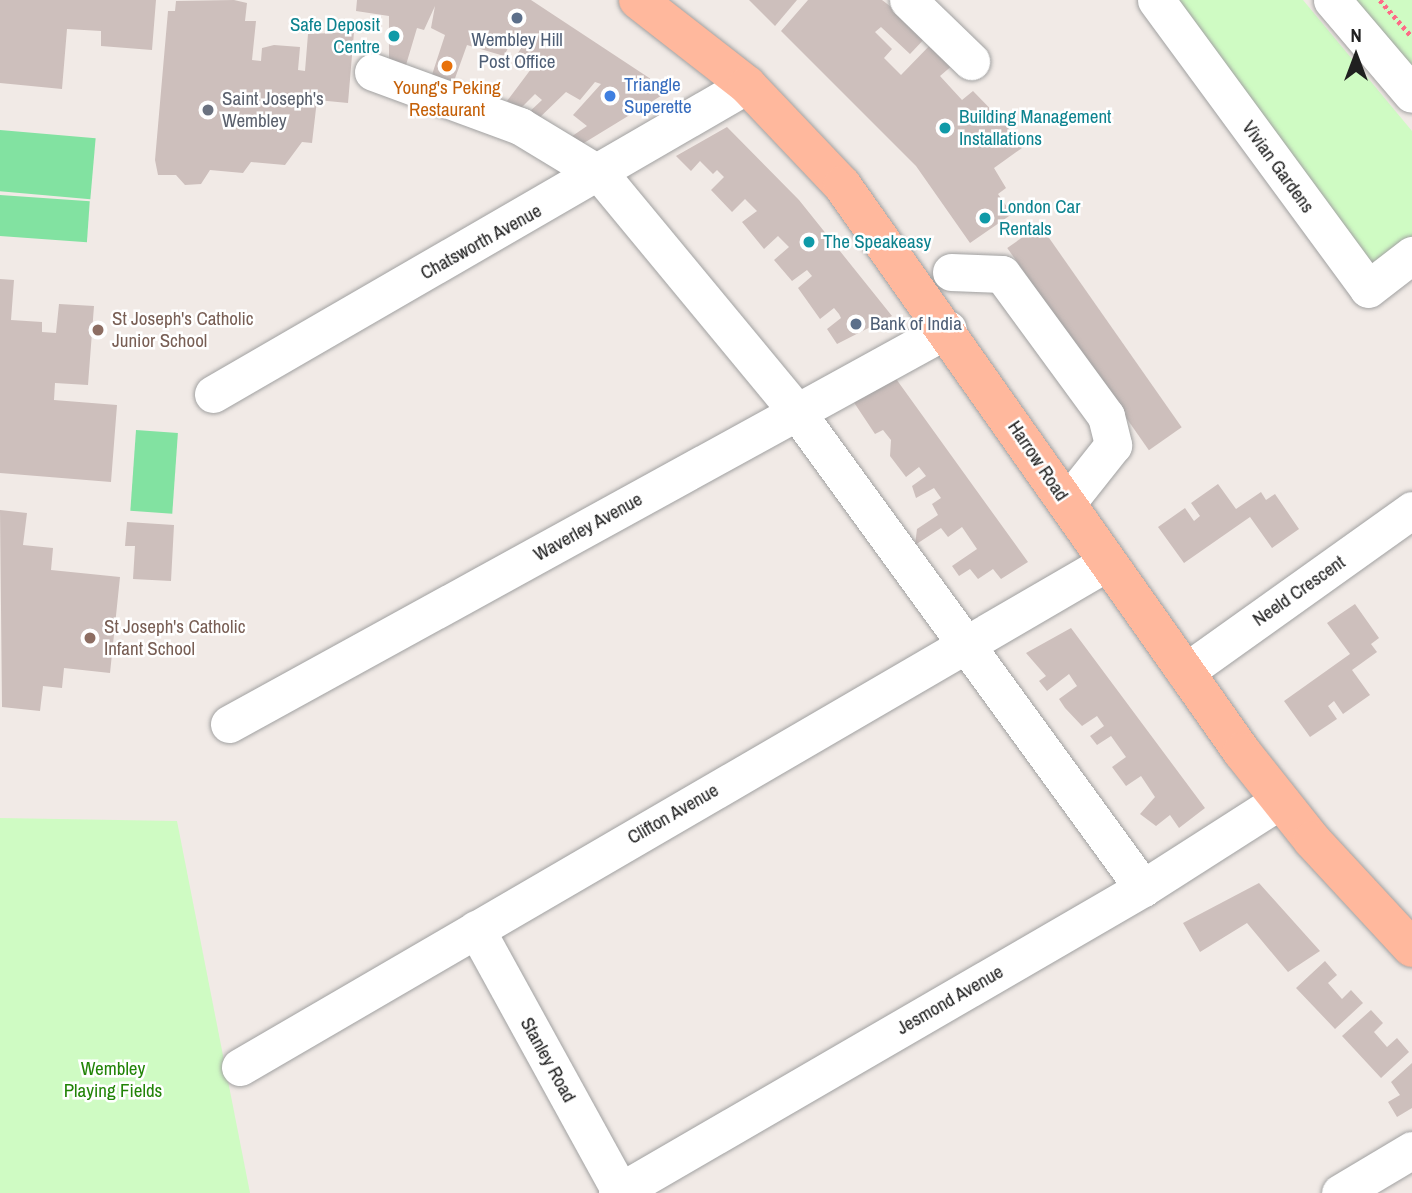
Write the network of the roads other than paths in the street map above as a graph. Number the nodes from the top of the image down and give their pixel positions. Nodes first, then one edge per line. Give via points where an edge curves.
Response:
1 (638, 0) edge
2 (908, 0) edge
3 (1156, 0) edge
4 (1332, 0) edge
5 (971, 61) dead end
6 (373, 72) dead end
7 (747, 85) junction
8 (1412, 94) edge
9 (601, 174) junction
10 (1412, 255) edge
11 (951, 272) dead end
12 (948, 330) junction
13 (213, 394) dead end
14 (796, 411) junction
15 (1066, 503) junction
16 (1412, 510) edge
17 (1108, 562) junction
18 (963, 645) junction
19 (1185, 672) junction
20 (229, 724) dead end
21 (1279, 801) junction
22 (1143, 888) junction
23 (476, 929) junction
24 (1412, 948) edge
25 (240, 1068) dead end
26 (1412, 1150) edge
27 (619, 1192) edge
28 (1340, 1193) edge

1 - 7 main road, Harrow Road
2 - 5 street
3 - 10 street, Vivian Gardens via 1368,289
4 - 8 street
6 - 9 street via 520,126
7 - 9 street, Chatsworth Avenue
7 - 12 main road, Harrow Road via 842,186
9 - 13 street, Chatsworth Avenue
9 - 14 street
11 - 15 street via 1002,274 1106,416 1113,446
12 - 14 street, Waverley Avenue
12 - 15 main road, Harrow Road
14 - 18 street
14 - 20 street, Waverley Avenue
15 - 17 main road, Harrow Road
16 - 19 street, Neeld Crescent
17 - 18 street, Clifton Avenue
17 - 19 main road, Harrow Road
18 - 22 street
18 - 23 street, Clifton Avenue
19 - 21 main road, Harrow Road
21 - 22 street, Jesmond Avenue
21 - 24 main road, Harrow Road
22 - 27 street, Jesmond Avenue
23 - 25 street, Clifton Avenue
23 - 27 street, Stanley Road
26 - 28 street

